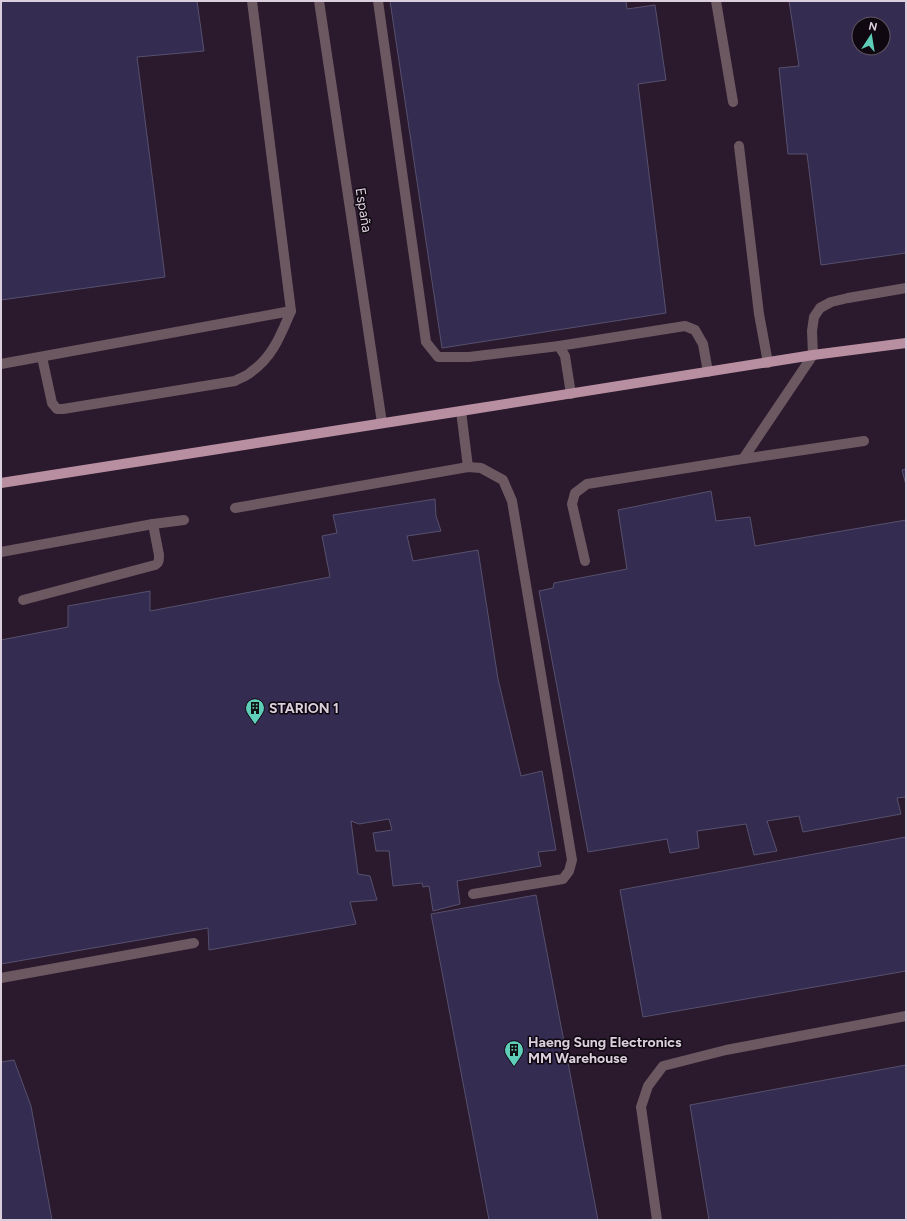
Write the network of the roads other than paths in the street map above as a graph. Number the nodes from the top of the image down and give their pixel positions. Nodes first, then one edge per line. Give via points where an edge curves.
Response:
1 (252, 1) edge
2 (319, 1) edge
3 (378, 1) edge
4 (716, 1) edge
5 (733, 102) dead end
6 (739, 146) dead end
7 (906, 288) edge
8 (291, 311) junction
9 (906, 343) edge
10 (559, 346) junction
11 (813, 355) junction
12 (42, 357) junction
13 (768, 363) junction
14 (1, 364) edge
15 (708, 372) junction
16 (571, 394) junction
17 (461, 412) junction
18 (382, 423) junction
19 (864, 441) dead end
20 (742, 459) junction
21 (468, 467) junction
22 (1, 483) edge
23 (235, 508) dead end
24 (184, 520) dead end
25 (153, 524) junction
26 (1, 552) edge
27 (585, 561) dead end
28 (23, 600) dead end
29 (473, 894) dead end
30 (194, 942) dead end
31 (1, 978) edge
32 (906, 1016) edge
33 (657, 1220) edge

1 - 8 street
2 - 18 street, España
3 - 10 street via 426,342 438,357 469,357
4 - 5 street
6 - 13 street via 759,314
7 - 11 street via 848,298 820,308 814,317
8 - 12 street
8 - 12 street via 275,347 265,361 251,373 235,381 58,409 52,402
9 - 11 main road
10 - 15 street via 685,326 695,330 703,344
10 - 16 street via 565,356
11 - 13 main road
11 - 20 street
12 - 14 street
13 - 15 main road
15 - 16 main road
16 - 17 main road
17 - 18 main road
17 - 21 street
18 - 22 main road
19 - 20 street
20 - 27 street via 587,484 575,493 572,504
21 - 23 street
21 - 29 street via 481,468 503,480 512,501 572,860 563,879
24 - 25 street
25 - 26 street
25 - 28 street via 159,555 158,564
30 - 31 street
32 - 33 street via 726,1050 663,1066 648,1086 641,1107

